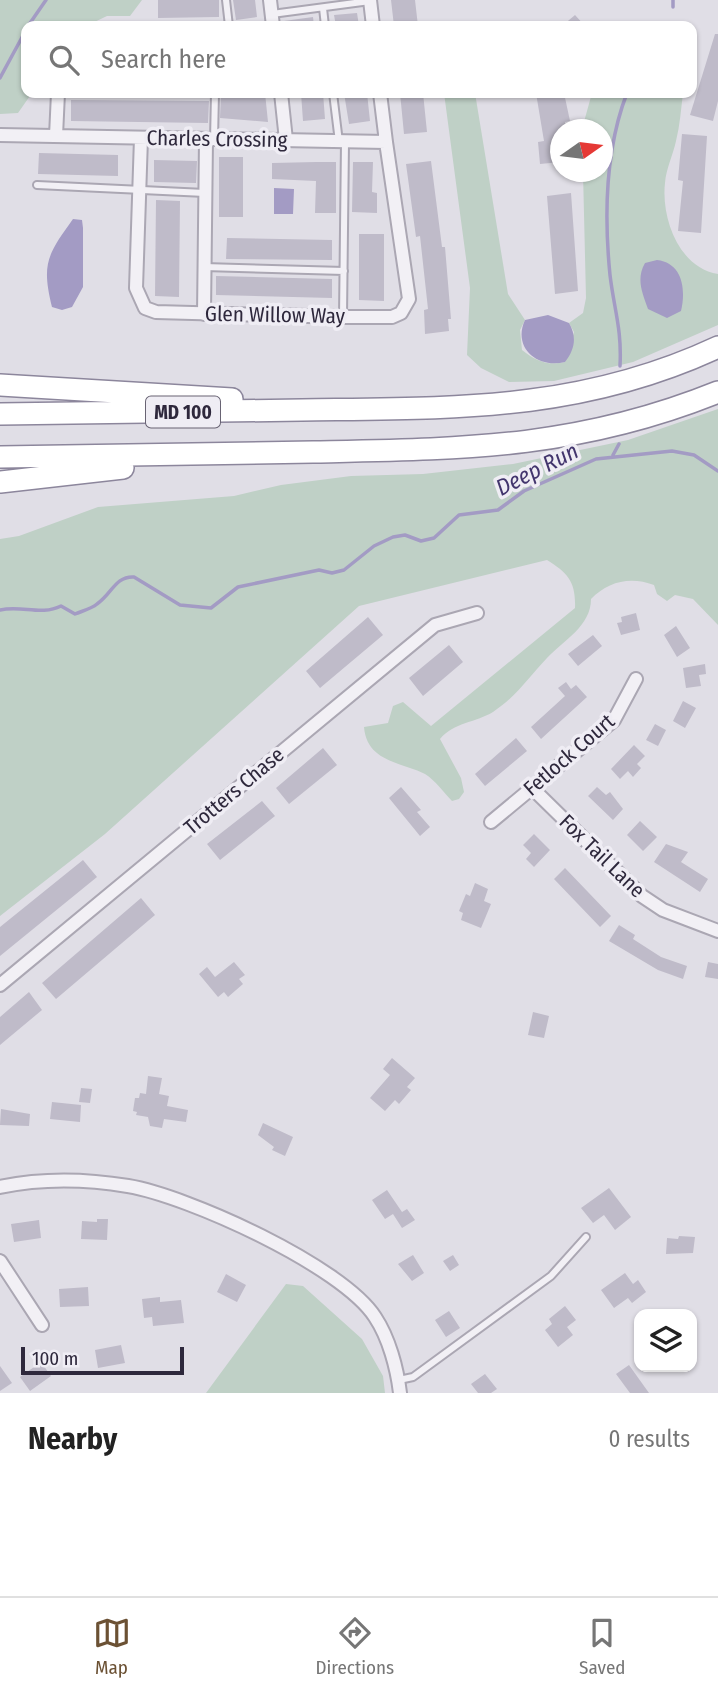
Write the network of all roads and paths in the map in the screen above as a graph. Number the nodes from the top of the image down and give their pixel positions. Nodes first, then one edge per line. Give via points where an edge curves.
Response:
1 (226, 0) edge
2 (270, 0) edge
3 (370, 1) edge
4 (323, 8) junction
5 (272, 20) edge
6 (228, 21) edge
7 (324, 21) edge
8 (372, 21) edge
9 (58, 98) edge
10 (214, 98) edge
11 (282, 98) edge
12 (334, 98) edge
13 (381, 98) edge
14 (0, 135) edge
15 (56, 136) junction
16 (141, 138) junction
17 (210, 140) junction
18 (286, 140) junction
19 (342, 142) junction
20 (386, 142) junction
21 (37, 185) dead end
22 (140, 189) junction
23 (205, 193) junction
24 (204, 267) junction
25 (344, 271) junction
26 (204, 314) junction
27 (343, 317) junction
28 (718, 347) edge
29 (0, 385) edge
30 (718, 392) edge
31 (366, 410) junction
32 (0, 414) edge
33 (303, 452) junction
34 (0, 457) edge
35 (0, 482) edge
36 (477, 613) dead end
37 (636, 679) dead end
38 (531, 787) junction
39 (491, 822) dead end
40 (718, 931) edge
41 (0, 985) edge
42 (0, 1187) edge
43 (586, 1237) dead end
44 (0, 1261) edge
45 (42, 1325) dead end
46 (399, 1386) edge

1 - 6 lane
2 - 5 street
3 - 4 lane
3 - 8 street
4 - 5 lane
4 - 7 lane
9 - 15 street
10 - 17 lane
11 - 18 street
12 - 19 lane
13 - 20 street
14 - 15 street, Charles Crossing
15 - 16 street, Charles Crossing
16 - 17 street, Charles Crossing
16 - 22 street, Glen Willow Way
17 - 18 street, Charles Crossing
17 - 23 street
18 - 19 street, Charles Crossing
19 - 20 street, Charles Crossing
19 - 25 lane
20 - 27 street, Glen Willow Way via 409,299 401,313 392,317
21 - 22 lane
22 - 23 lane
22 - 26 street, Glen Willow Way via 136,288 141,303 156,312
23 - 24 street
24 - 25 lane
24 - 26 street
25 - 27 lane
26 - 27 street, Glen Willow Way
28 - 31 highway, MD 100 via 622,383 548,400
29 - 31 highway
30 - 33 highway, MD 100 via 632,422 541,442
31 - 32 highway, MD 100
33 - 34 highway, MD 100
33 - 35 highway
36 - 41 street, Trotters Chase via 435,625
37 - 38 street, Fetlock Court via 614,720
38 - 39 street, Fetlock Court
38 - 40 street, Fox Tail Lane via 642,896 663,910
42 - 46 street via 75,1180 130,1186 218,1216 345,1286 375,1317
43 - 46 lane via 551,1276
44 - 45 street

